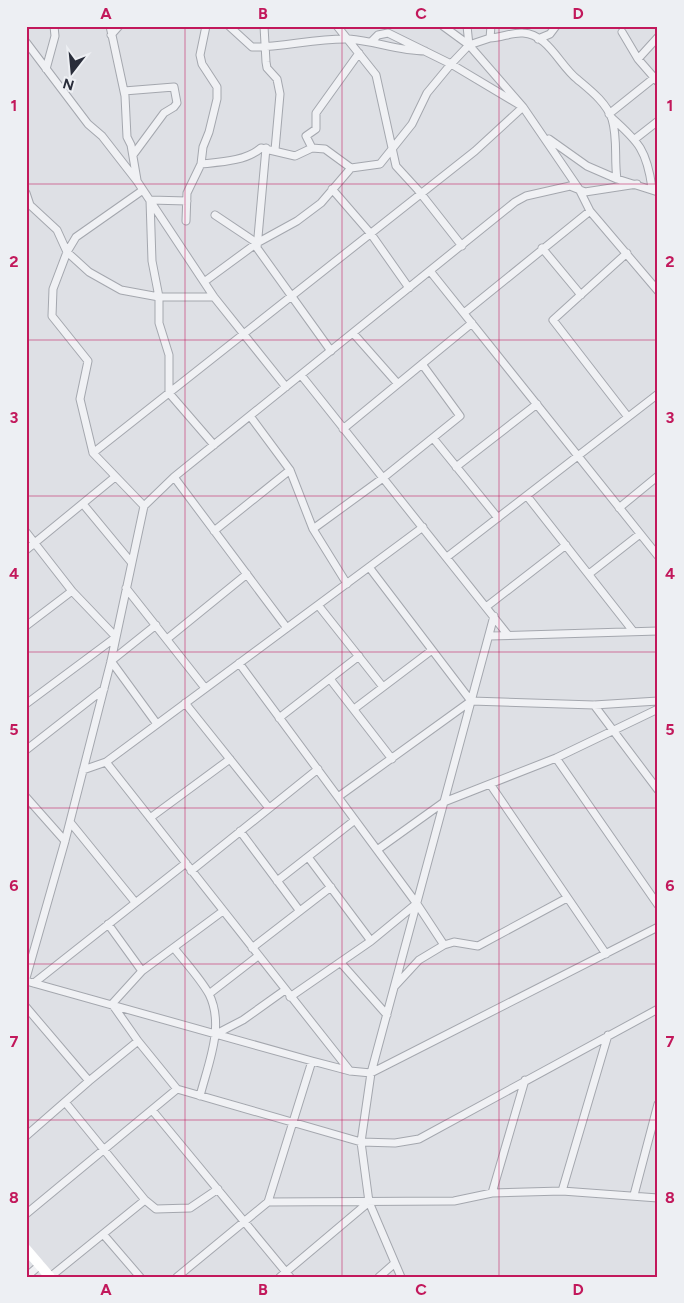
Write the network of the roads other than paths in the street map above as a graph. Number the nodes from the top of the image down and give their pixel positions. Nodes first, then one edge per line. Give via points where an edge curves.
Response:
1 (54, 26) edge
2 (110, 26) edge
3 (119, 26) edge
4 (206, 26) edge
5 (229, 26) edge
6 (264, 26) edge
7 (328, 26) edge
8 (380, 26) edge
9 (443, 26) edge
10 (467, 26) edge
11 (491, 26) edge
12 (556, 26) edge
13 (343, 31) edge
14 (622, 32) dead end
15 (111, 35) junction
16 (378, 35) junction
17 (658, 37) edge
18 (490, 38) junction
19 (538, 39) junction
20 (372, 41) junction
21 (26, 42) edge
22 (469, 45) junction
23 (264, 47) junction
24 (428, 51) junction
25 (359, 53) junction
26 (638, 59) junction
27 (451, 64) junction
28 (46, 69) junction
29 (656, 80) edge
30 (124, 91) junction
31 (523, 107) junction
32 (610, 116) junction
33 (658, 121) edge
34 (545, 137) junction
35 (635, 139) junction
36 (266, 148) junction
37 (312, 148) junction
38 (392, 149) junction
39 (275, 150) junction
40 (133, 155) junction
41 (201, 164) junction
42 (351, 168) junction
43 (617, 179) junction
44 (137, 181) junction
45 (637, 184) junction
46 (579, 189) junction
47 (143, 190) junction
48 (332, 190) junction
49 (655, 190) edge
50 (26, 193) edge
51 (420, 194) junction
52 (150, 200) junction
53 (187, 202) junction
54 (590, 211) junction
55 (215, 215) dead end
56 (186, 220) dead end
57 (371, 234) junction
58 (257, 243) junction
59 (462, 246) junction
60 (542, 248) junction
61 (68, 252) junction
62 (627, 253) junction
63 (430, 271) junction
64 (204, 282) junction
65 (409, 288) junction
66 (658, 291) edge
67 (581, 295) junction
68 (291, 296) junction
69 (159, 297) junction
70 (214, 298) junction
71 (464, 313) junction
72 (472, 323) junction
73 (353, 333) junction
74 (243, 335) junction
75 (331, 351) junction
76 (422, 364) junction
77 (301, 375) junction
78 (398, 384) junction
79 (286, 387) junction
80 (169, 393) junction
81 (658, 394) edge
82 (536, 404) junction
83 (250, 416) junction
84 (628, 417) junction
85 (344, 429) junction
86 (433, 438) junction
87 (214, 445) junction
88 (92, 453) junction
89 (578, 457) junction
90 (456, 466) junction
91 (290, 470) junction
92 (658, 476) edge
93 (115, 477) junction
94 (174, 477) junction
95 (383, 478) junction
96 (527, 496) junction
97 (83, 504) junction
98 (144, 506) junction
99 (619, 508) junction
100 (498, 518) junction
101 (422, 528) junction
102 (313, 529) junction
103 (214, 531) junction
104 (26, 532) edge
105 (640, 534) junction
106 (35, 543) junction
107 (566, 545) junction
108 (26, 550) edge
109 (658, 556) edge
110 (446, 558) junction
111 (131, 562) junction
112 (368, 567) junction
113 (247, 574) junction
114 (589, 574) junction
115 (347, 584) junction
116 (126, 588) junction
117 (72, 591) junction
118 (318, 605) junction
119 (486, 607) junction
120 (494, 616) junction
121 (156, 625) junction
122 (26, 626) edge
123 (287, 628) junction
124 (633, 631) junction
125 (658, 631) edge
126 (508, 635) junction
127 (489, 636) junction
128 (116, 637) junction
129 (167, 639) junction
130 (432, 650) junction
131 (359, 656) junction
132 (111, 662) junction
133 (239, 663) junction
134 (330, 679) junction
135 (384, 687) junction
136 (205, 688) junction
137 (104, 689) junction
138 (471, 701) junction
139 (658, 701) edge
140 (185, 703) junction
141 (26, 704) edge
142 (594, 705) junction
143 (354, 709) junction
144 (658, 709) edge
145 (279, 718) junction
146 (157, 724) junction
147 (614, 732) junction
148 (26, 750) edge
149 (556, 758) junction
150 (230, 759) junction
151 (392, 759) junction
152 (106, 762) junction
153 (318, 769) junction
154 (83, 770) junction
155 (490, 784) junction
156 (658, 790) edge
157 (338, 797) junction
158 (27, 801) edge
159 (444, 802) junction
160 (269, 808) junction
161 (150, 818) junction
162 (355, 820) junction
163 (70, 822) junction
164 (240, 831) junction
165 (65, 841) junction
166 (377, 850) junction
167 (308, 857) junction
168 (186, 863) junction
169 (192, 871) junction
170 (277, 881) junction
171 (331, 887) junction
172 (567, 898) junction
173 (135, 902) junction
174 (417, 904) junction
175 (658, 905) edge
176 (299, 910) junction
177 (223, 911) junction
178 (108, 924) junction
179 (658, 928) edge
180 (371, 941) junction
181 (444, 945) junction
182 (174, 948) junction
183 (252, 948) junction
184 (606, 954) junction
185 (258, 956) junction
186 (341, 963) junction
187 (142, 971) junction
188 (26, 979) edge
189 (34, 983) junction
190 (394, 987) junction
191 (285, 990) junction
192 (209, 994) junction
193 (290, 997) junction
194 (112, 1004) junction
195 (26, 1007) edge
196 (658, 1008) edge
197 (387, 1015) junction
198 (216, 1034) junction
199 (608, 1035) junction
200 (138, 1041) junction
201 (312, 1061) junction
202 (350, 1071) junction
203 (371, 1073) junction
204 (525, 1080) junction
205 (89, 1081) junction
206 (177, 1089) junction
207 (200, 1096) junction
208 (65, 1102) junction
209 (658, 1104) edge
210 (152, 1110) junction
211 (293, 1122) junction
212 (26, 1136) edge
213 (361, 1142) junction
214 (104, 1150) junction
215 (218, 1189) junction
216 (562, 1192) junction
217 (492, 1193) junction
218 (634, 1195) junction
219 (658, 1198) edge
220 (146, 1200) junction
221 (268, 1202) junction
222 (369, 1202) junction
223 (26, 1214) edge
224 (244, 1222) junction
225 (103, 1234) junction
226 (26, 1249) edge
227 (395, 1263) junction
228 (40, 1265) junction
229 (285, 1275) edge
230 (26, 1277) edge
231 (50, 1277) edge
232 (140, 1277) edge
233 (177, 1277) edge
234 (379, 1277) edge
235 (400, 1277) edge

1 - 28 street via 55,36
2 - 15 street
3 - 15 street
4 - 41 street via 200,55 217,87 217,99
5 - 23 street via 252,47
6 - 23 street
7 - 13 street
8 - 16 street
9 - 22 street
10 - 22 street
11 - 18 street
12 - 19 street via 550,34
13 - 20 street
13 - 23 street
13 - 25 street
14 - 26 street
15 - 30 street
16 - 20 street
16 - 24 street via 388,33
17 - 26 street
18 - 19 street via 524,33
18 - 22 street
19 - 32 street via 576,79 586,84
20 - 24 street via 389,48
21 - 28 street
22 - 27 street
22 - 31 street
23 - 39 street via 267,68 277,79 280,94
24 - 27 street
25 - 37 street via 316,112 316,129 306,136
25 - 38 street via 376,75
26 - 29 street
27 - 31 street
27 - 38 street via 427,94 412,124
28 - 44 street
29 - 32 street
30 - 40 street via 126,137
30 - 40 street via 174,87 176,98 174,107 164,113
31 - 34 street
31 - 51 street via 476,151
32 - 35 street
32 - 43 street via 616,135
33 - 35 street
34 - 43 street via 587,166
34 - 46 street
35 - 49 street via 648,162
36 - 39 street
36 - 41 street via 237,158
36 - 58 street
37 - 39 street via 295,156
37 - 42 street via 325,149
38 - 42 street via 380,164
38 - 51 street via 396,166
40 - 44 street
41 - 53 street via 187,193
42 - 48 street
43 - 45 street
44 - 47 street
45 - 46 street via 585,192
45 - 49 street
46 - 54 street
46 - 59 street via 570,186 526,196
47 - 52 street
47 - 61 street via 76,237
48 - 57 street
48 - 58 street via 297,221
50 - 61 street via 30,205 58,230
51 - 57 street
51 - 59 street
52 - 53 street
52 - 64 street
52 - 69 street via 152,261
53 - 56 street
54 - 60 street
54 - 62 street
55 - 58 street
57 - 65 street
57 - 68 street
58 - 64 street
58 - 68 street via 257,248
59 - 63 street
60 - 67 street
60 - 71 street
61 - 69 street via 89,272 121,290
61 - 88 street via 53,290 52,316 88,361 80,399
62 - 66 street
62 - 67 street
63 - 65 street
63 - 71 street
64 - 70 street
65 - 73 street
67 - 84 street via 553,320
68 - 74 street
68 - 75 street
69 - 70 street
69 - 80 street via 160,323 169,355
70 - 74 street
71 - 72 street
72 - 76 street
72 - 82 street
73 - 75 street
73 - 78 street
74 - 79 street
74 - 80 street
75 - 77 street
76 - 78 street
76 - 86 street via 460,416
77 - 79 street
77 - 85 street
78 - 85 street
79 - 83 street
80 - 87 street
80 - 88 street
81 - 84 street
82 - 89 street
82 - 90 street
83 - 87 street
83 - 91 street
84 - 89 street
85 - 95 street
86 - 90 street
86 - 95 street
87 - 94 street
88 - 93 street
89 - 96 street
89 - 99 street
90 - 100 street
91 - 102 street
91 - 103 street
92 - 99 street
93 - 97 street
93 - 98 street
94 - 98 street
94 - 103 street
95 - 101 street
95 - 102 street
96 - 100 street
96 - 107 street
97 - 106 street
97 - 111 street
98 - 111 street
99 - 105 street
100 - 110 street
101 - 110 street
101 - 112 street
102 - 115 street
103 - 113 street
104 - 106 street
105 - 109 street
105 - 114 street
106 - 108 street
106 - 117 street
107 - 114 street
107 - 119 street
110 - 119 street
111 - 116 street
112 - 115 street
112 - 130 street
113 - 123 street
113 - 129 street
114 - 124 street
115 - 118 street
116 - 121 street
116 - 128 street
117 - 122 street
117 - 128 street
118 - 123 street
118 - 131 street
119 - 120 street
120 - 126 street
120 - 127 street
121 - 129 street
121 - 132 street
123 - 133 street
124 - 125 street
124 - 126 street
126 - 127 street
127 - 138 street
128 - 132 street
128 - 141 street
129 - 136 street
130 - 135 street
130 - 138 street
131 - 134 street
131 - 135 street
132 - 137 street
132 - 146 street
133 - 136 street
133 - 145 street
134 - 143 street
134 - 145 street
135 - 143 street
136 - 140 street
137 - 148 street
137 - 154 street
138 - 142 street
138 - 151 street
138 - 159 street
139 - 142 street
140 - 146 street
140 - 150 street
142 - 147 street
143 - 151 street
144 - 147 street
145 - 153 street
146 - 152 street
147 - 149 street
147 - 156 street
149 - 155 street
149 - 175 street
150 - 160 street
150 - 161 street
151 - 157 street
152 - 154 street
152 - 161 street
153 - 157 street
153 - 160 street
154 - 163 street
155 - 159 street
155 - 172 street
157 - 162 street
158 - 165 street
159 - 166 street
159 - 174 street
160 - 164 street
161 - 168 street
162 - 166 street
162 - 167 street
163 - 165 street
163 - 173 street
164 - 169 street
164 - 170 street
165 - 188 street
166 - 174 street
167 - 170 street
167 - 171 street
168 - 169 street
168 - 173 street
169 - 177 street
170 - 176 street
171 - 176 street
171 - 180 street
172 - 181 street via 478,946 454,942
172 - 184 street
173 - 178 street
174 - 180 street
174 - 181 street
174 - 190 street
176 - 183 street
177 - 182 street
177 - 183 street
178 - 187 street
178 - 189 street
179 - 184 street
180 - 186 street
181 - 190 street via 419,960
182 - 187 street
182 - 192 street
183 - 185 street
184 - 203 street
185 - 191 street
185 - 192 street
186 - 193 street
186 - 197 street
187 - 194 street
188 - 189 street
189 - 194 street
190 - 197 street
191 - 193 street
191 - 198 street via 243,1020
192 - 198 street via 215,1011
193 - 202 street
194 - 198 street
194 - 200 street
195 - 205 street
196 - 199 street
197 - 203 street
198 - 201 street
198 - 207 street
199 - 204 street
199 - 216 street
200 - 205 street
200 - 206 street
201 - 202 street
201 - 211 street
202 - 203 street
203 - 213 street
204 - 213 street via 419,1139 395,1143
204 - 217 street
205 - 208 street
206 - 207 street
206 - 210 street
207 - 211 street
208 - 212 street
208 - 214 street
209 - 218 street
210 - 214 street
210 - 215 street
211 - 213 street
211 - 221 street
213 - 222 street
214 - 220 street
214 - 223 street
215 - 220 street via 190,1208 156,1209
215 - 224 street
216 - 217 street
216 - 218 street
217 - 222 street via 454,1201
218 - 219 street
220 - 225 street
221 - 222 street
221 - 224 street
222 - 227 street
222 - 229 street
224 - 229 street
224 - 233 street
225 - 231 street
225 - 232 street
226 - 228 street
227 - 234 street
227 - 235 street
228 - 230 street
228 - 231 street

